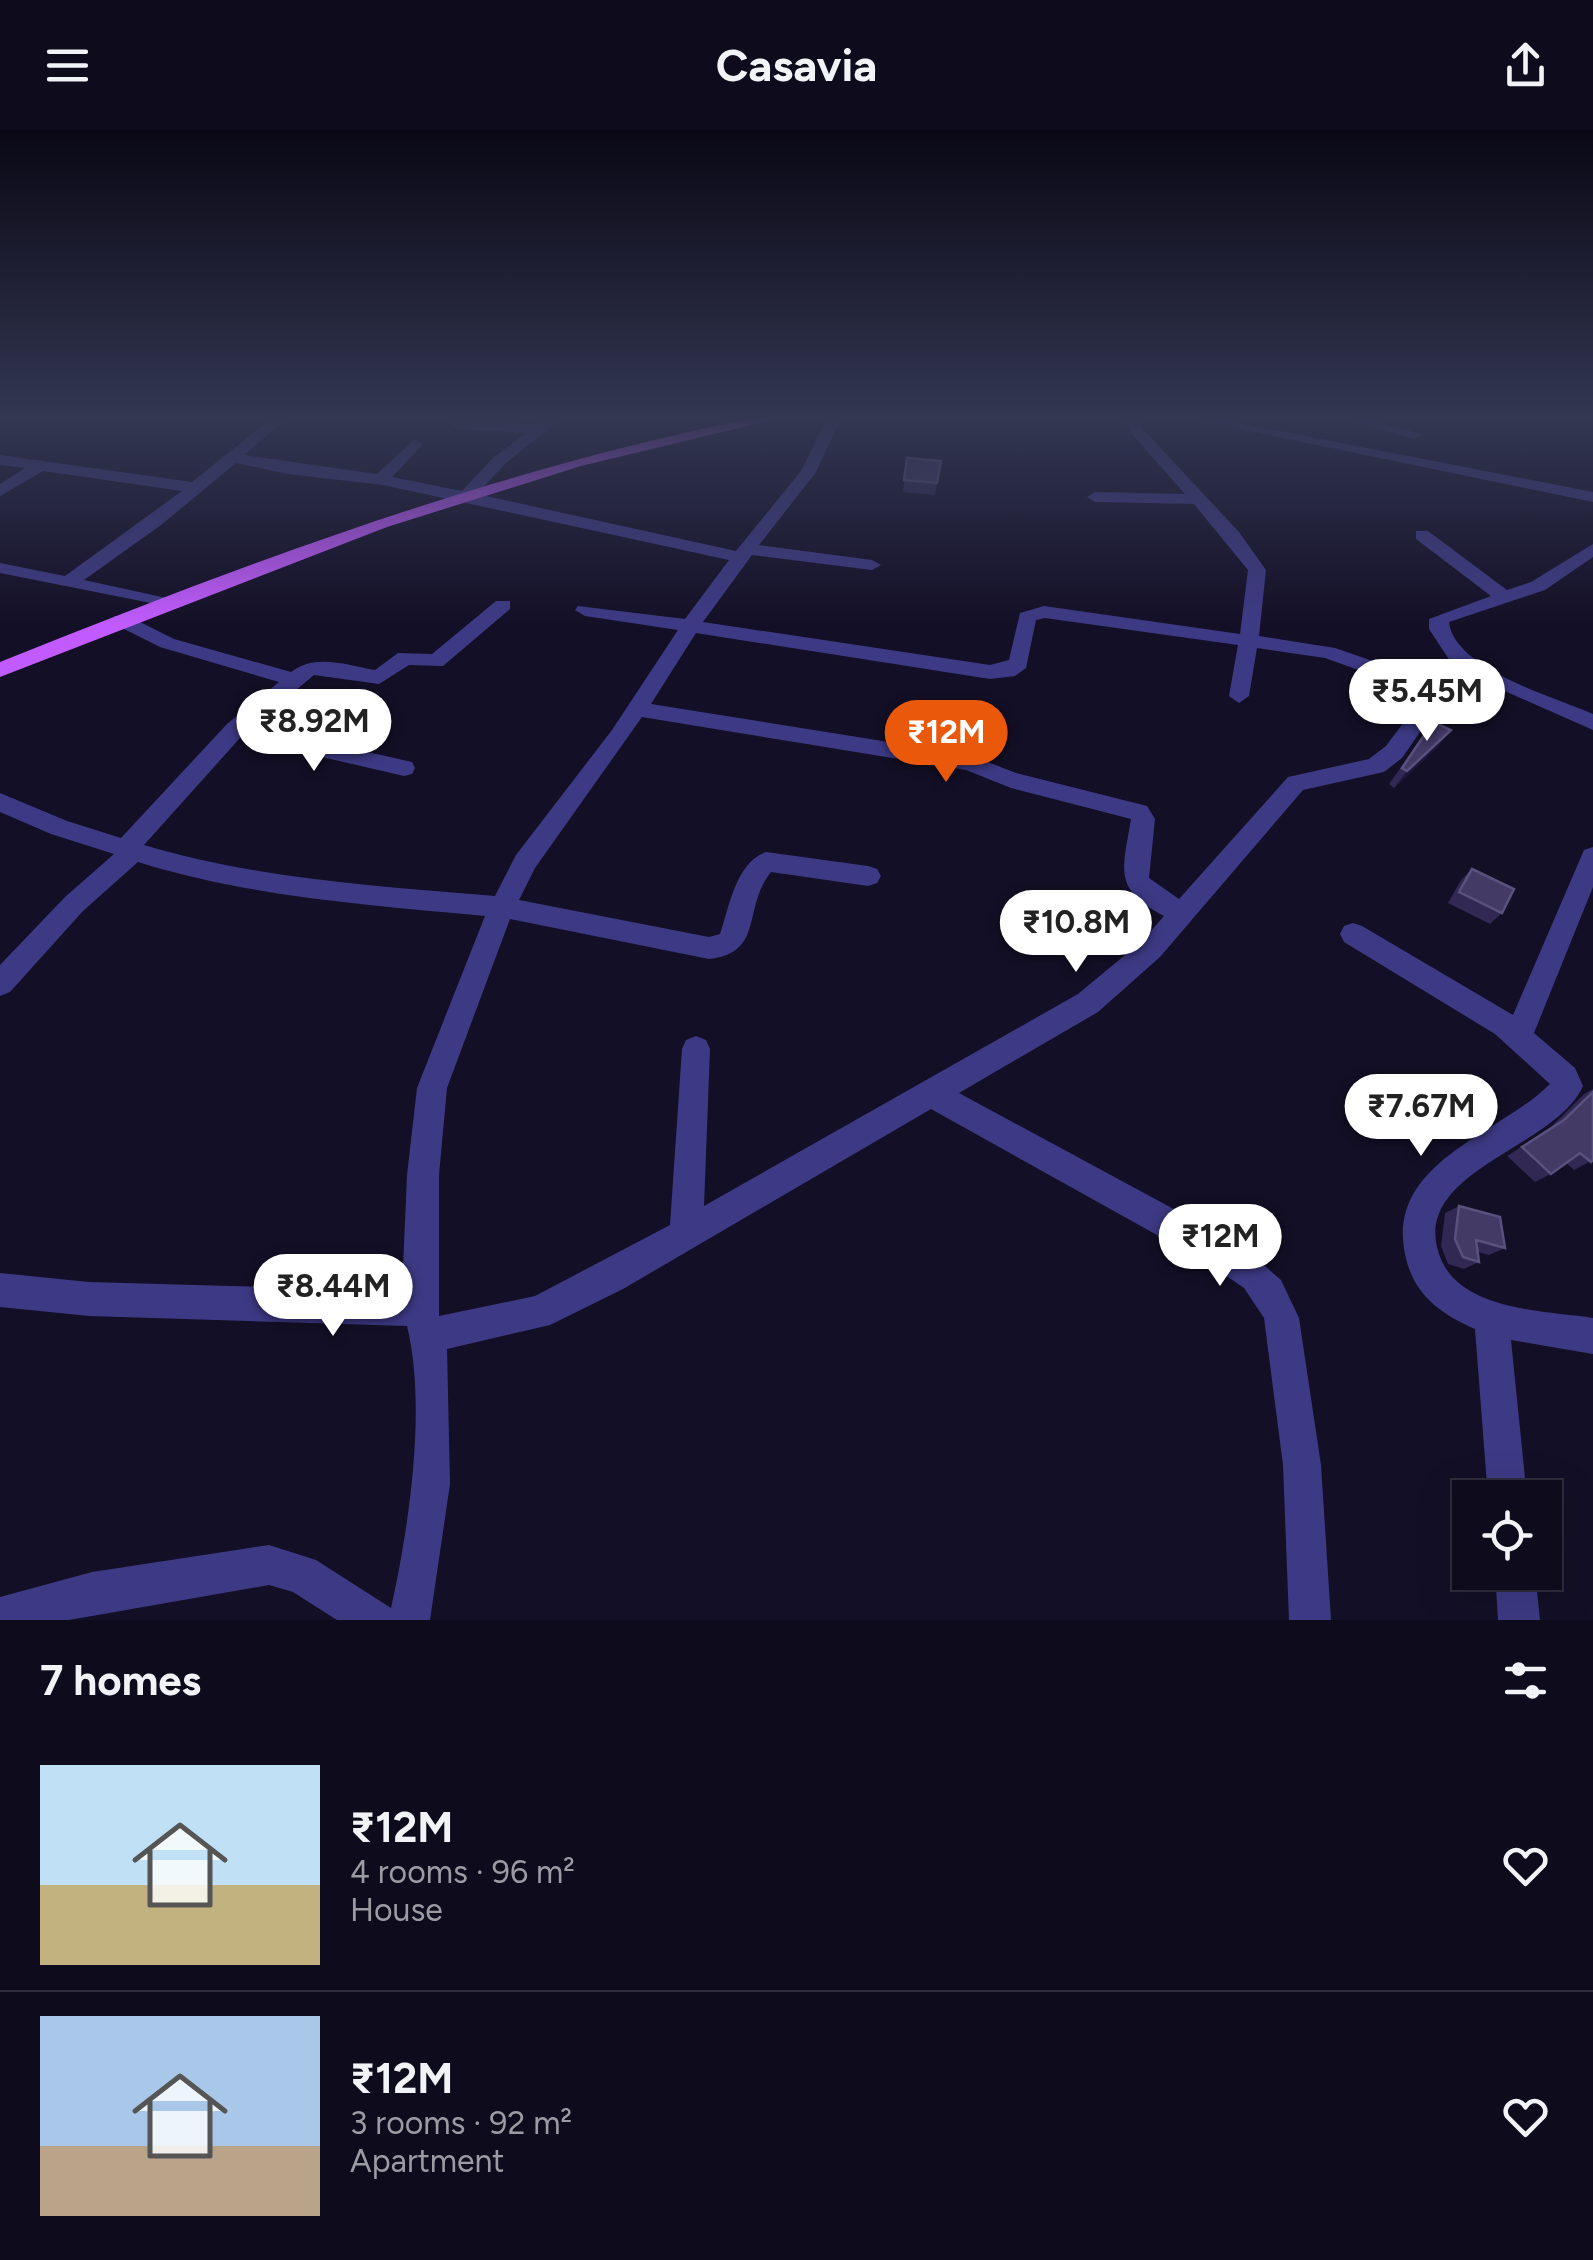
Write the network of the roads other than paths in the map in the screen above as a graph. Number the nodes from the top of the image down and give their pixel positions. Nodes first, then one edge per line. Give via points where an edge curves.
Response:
1 (194, 488) edge
2 (197, 488) joint
3 (422, 488) edge
4 (471, 488) edge
5 (494, 488) edge
6 (796, 488) edge
7 (1190, 488) edge
8 (1545, 488) edge
9 (464, 495) junction
10 (1095, 497) dead end
11 (1593, 497) edge
12 (1200, 499) junction
13 (1422, 535) dead end
14 (1593, 549) edge
15 (743, 553) junction
16 (872, 565) dead end
17 (0, 568) edge
18 (68, 582) junction
19 (1504, 596) junction
20 (164, 603) junction
21 (503, 606) dead end
22 (584, 610) dead end
23 (122, 620) junction
24 (690, 626) junction
25 (1247, 639) junction
26 (1463, 665) junction
27 (0, 670) edge
28 (295, 680) junction
29 (1438, 692) junction
30 (1240, 696) dead end
31 (637, 709) junction
32 (1593, 723) edge
33 (235, 729) junction
34 (404, 768) dead end
35 (0, 802) edge
36 (129, 851) junction
37 (1593, 857) edge
38 (868, 876) dead end
39 (503, 907) junction
40 (1184, 914) junction
41 (1352, 934) dead end
42 (0, 984) edge
43 (1519, 1035) junction
44 (696, 1049) dead end
45 (932, 1094) junction
46 (686, 1234) junction
47 (0, 1290) edge
48 (1491, 1316) junction
49 (424, 1322) junction
50 (1593, 1336) edge
51 (1506, 1480) edge
52 (1516, 1590) edge
53 (0, 1618) edge
54 (374, 1620) edge
55 (409, 1620) edge
56 (1310, 1620) edge
57 (1519, 1620) edge

1 - 2 street
2 - 18 street
3 - 9 street
4 - 9 street
5 - 9 main road
6 - 15 street
7 - 12 street
8 - 11 street
9 - 15 street
9 - 20 main road
10 - 12 street
12 - 25 street via 1256,570
13 - 19 street
14 - 19 street via 1538,586
15 - 16 street
15 - 24 street
17 - 18 street
18 - 20 street
19 - 26 street via 1439,620
20 - 23 main road
21 - 28 street via 436,661 406,658 378,677 317,666
22 - 24 street
23 - 27 main road
23 - 28 street via 167,643
24 - 25 street via 990,672 1019,663 1033,614
24 - 31 street
25 - 29 street via 1348,657
25 - 30 street
26 - 29 street
26 - 32 street
28 - 33 street
29 - 40 street via 1376,766 1296,783
31 - 39 street via 525,862
31 - 40 street via 970,762 1000,777 1139,812 1137,888
33 - 34 street
33 - 36 street
35 - 36 street
36 - 39 street via 201,872 284,885
36 - 42 street
37 - 43 street
38 - 39 street via 766,862 727,946 709,948
39 - 49 street via 432,1088 423,1176
40 - 45 street via 1088,1003
41 - 43 street
43 - 48 street via 1568,1086 1449,1174 1424,1204 1418,1231 1428,1280 1448,1300
44 - 46 street
45 - 46 street
45 - 56 street via 1221,1252 1265,1286 1279,1311 1296,1411
46 - 49 street via 538,1313
47 - 49 street
48 - 50 street
48 - 51 street
49 - 55 street via 434,1465 427,1542
52 - 57 street
53 - 54 street via 92,1592 269,1565 302,1574

